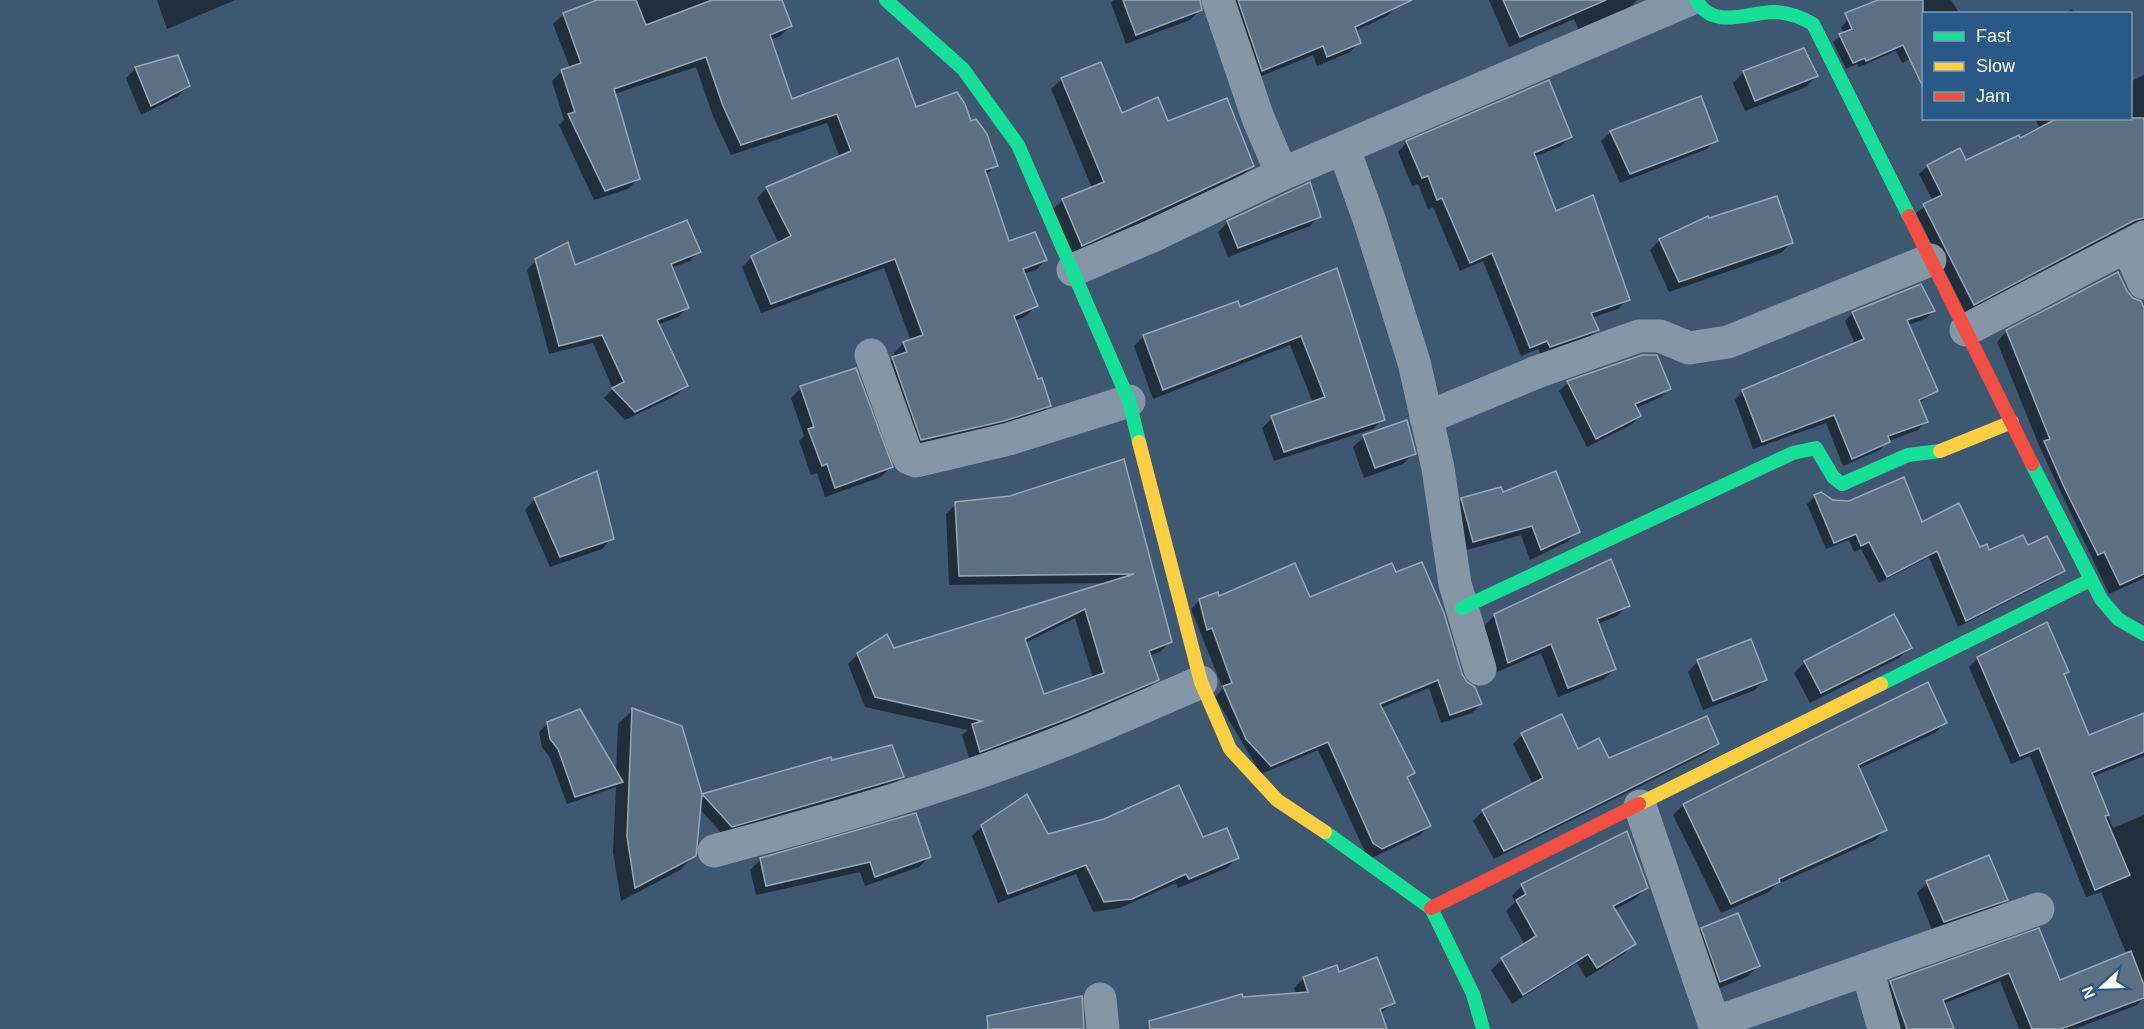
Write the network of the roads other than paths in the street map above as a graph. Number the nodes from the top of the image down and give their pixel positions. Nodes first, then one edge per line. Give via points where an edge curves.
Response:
1 (886, 0) edge
2 (1218, 0) edge
3 (1688, 0) edge
4 (1696, 0) edge
5 (1344, 149) junction
6 (1282, 174) junction
7 (2136, 242) edge
8 (1930, 260) junction
9 (1073, 270) junction
10 (2144, 283) edge
11 (1966, 330) junction
12 (871, 355) dead end
13 (1129, 401) junction
14 (1426, 418) junction
15 (2012, 422) junction
16 (2090, 580) junction
17 (1462, 608) junction
18 (2144, 634) edge
19 (1480, 669) dead end
20 (1201, 682) junction
21 (1640, 806) junction
22 (714, 851) dead end
23 (1431, 908) junction
24 (2038, 909) dead end
25 (1867, 969) junction
26 (1715, 1026) edge
27 (1483, 1029) edge
28 (1884, 1029) edge

1 - 9 street via 963,69 996,113 1018,145
2 - 6 street via 1258,118
3 - 5 street
4 - 8 street via 1698,7 1711,17 1772,12 1796,14 1813,24
5 - 6 street
5 - 14 street via 1392,290
6 - 9 street
7 - 10 street
7 - 11 street
8 - 11 street
8 - 14 street via 1728,342 1689,348 1660,336 1639,336 1537,372
9 - 13 street
11 - 15 street
12 - 13 street via 905,450 909,458 916,460 1009,439
13 - 20 street
14 - 17 street
15 - 16 street
15 - 17 street via 1940,451 1908,455 1842,484 1828,471 1816,448 1792,453
16 - 18 street via 2105,608 2125,627
16 - 21 street
17 - 19 street
20 - 22 street via 1058,743 940,785
20 - 23 street via 1230,749 1276,800
21 - 23 street
21 - 26 street
23 - 27 street via 1473,994
24 - 25 street
25 - 26 street
25 - 28 street

